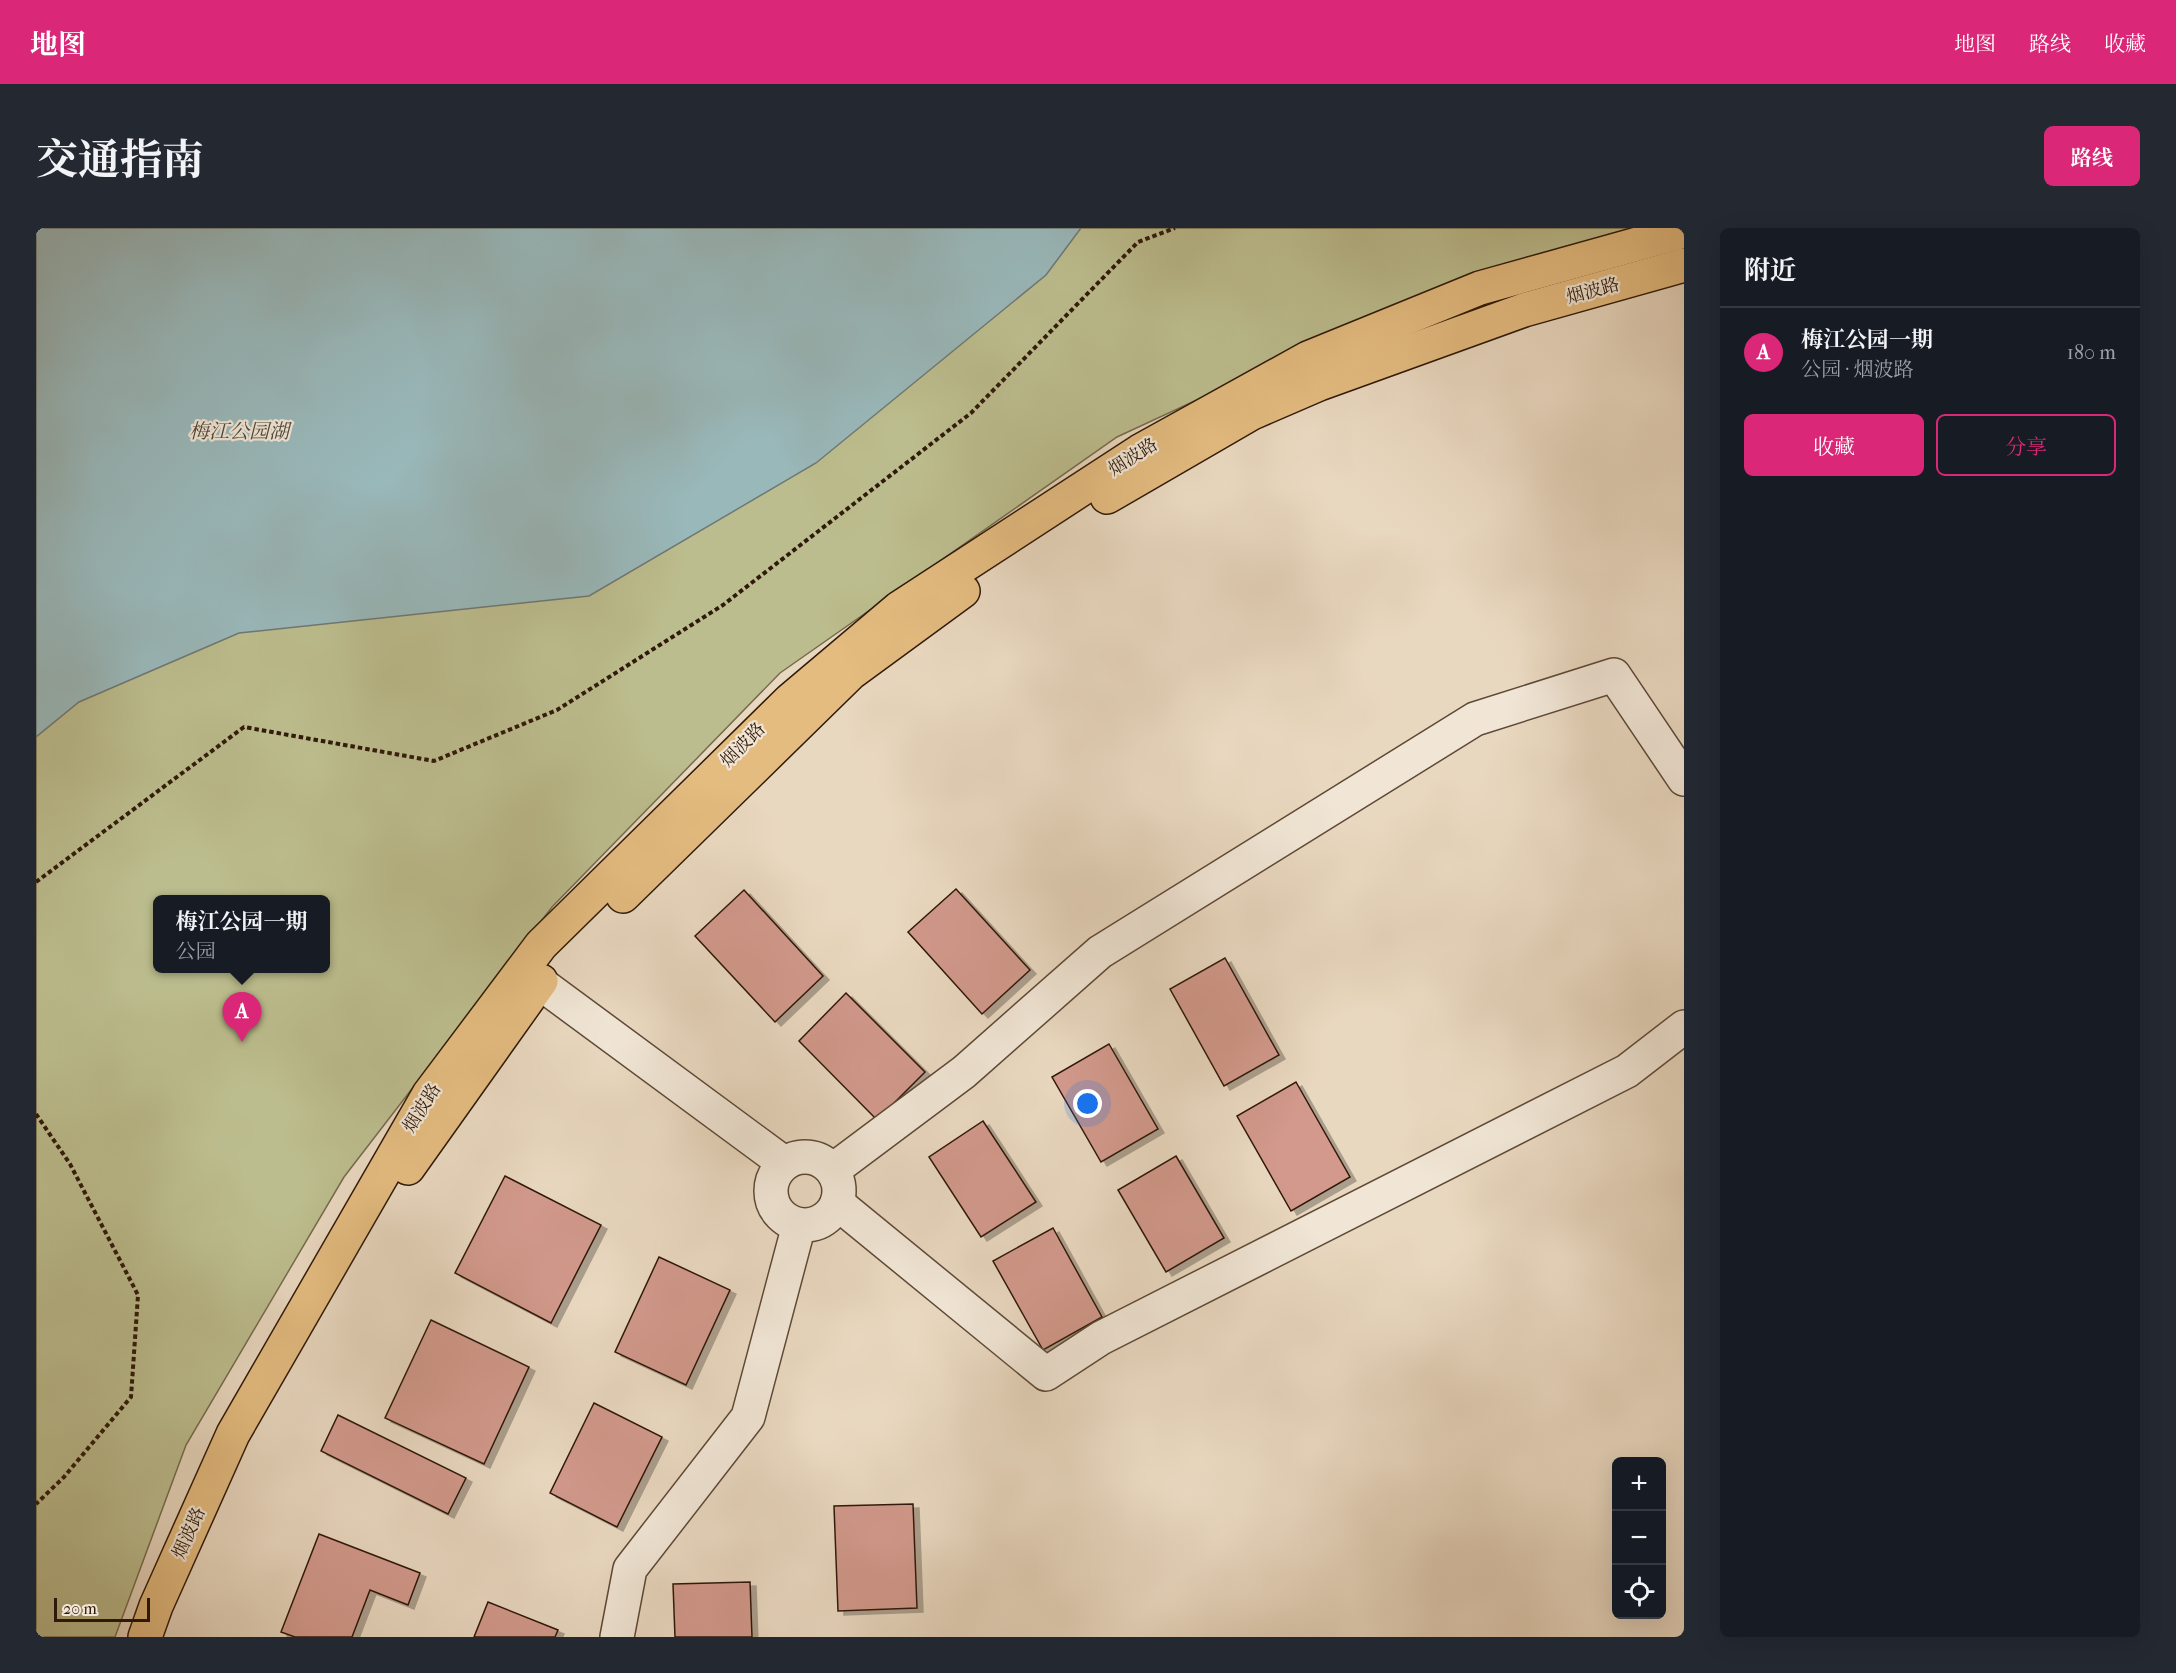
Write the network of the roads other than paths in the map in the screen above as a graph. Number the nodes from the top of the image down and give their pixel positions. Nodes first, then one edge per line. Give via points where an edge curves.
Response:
1 (1684, 231) edge
2 (1684, 265) edge
3 (1684, 779) edge
4 (540, 983) junction
5 (1684, 1027) edge
6 (784, 1163) junction
7 (833, 1170) junction
8 (837, 1203) junction
9 (799, 1225) junction
10 (145, 1637) edge
11 (164, 1637) edge
12 (617, 1637) edge

1 - 10 main road, 烟波路 via 1480,288 1308,358 1140,451 899,608 790,700 541,945 429,1094 233,1434
2 - 4 main road, 烟波路 via 1524,310 1319,384 1252,413 1036,537 851,673 555,963
3 - 7 street via 1614,675 1475,719 1100,952 964,1072
4 - 6 street
4 - 11 main road, 烟波路 via 382,1204 227,1478
5 - 8 street via 1627,1071 1101,1338 1046,1374
6 - 7 street via 794,1158 815,1158
6 - 9 street via 772,1181 772,1203 779,1214
7 - 8 street via 839,1192
8 - 9 street via 822,1221
9 - 12 street via 748,1417 630,1569

